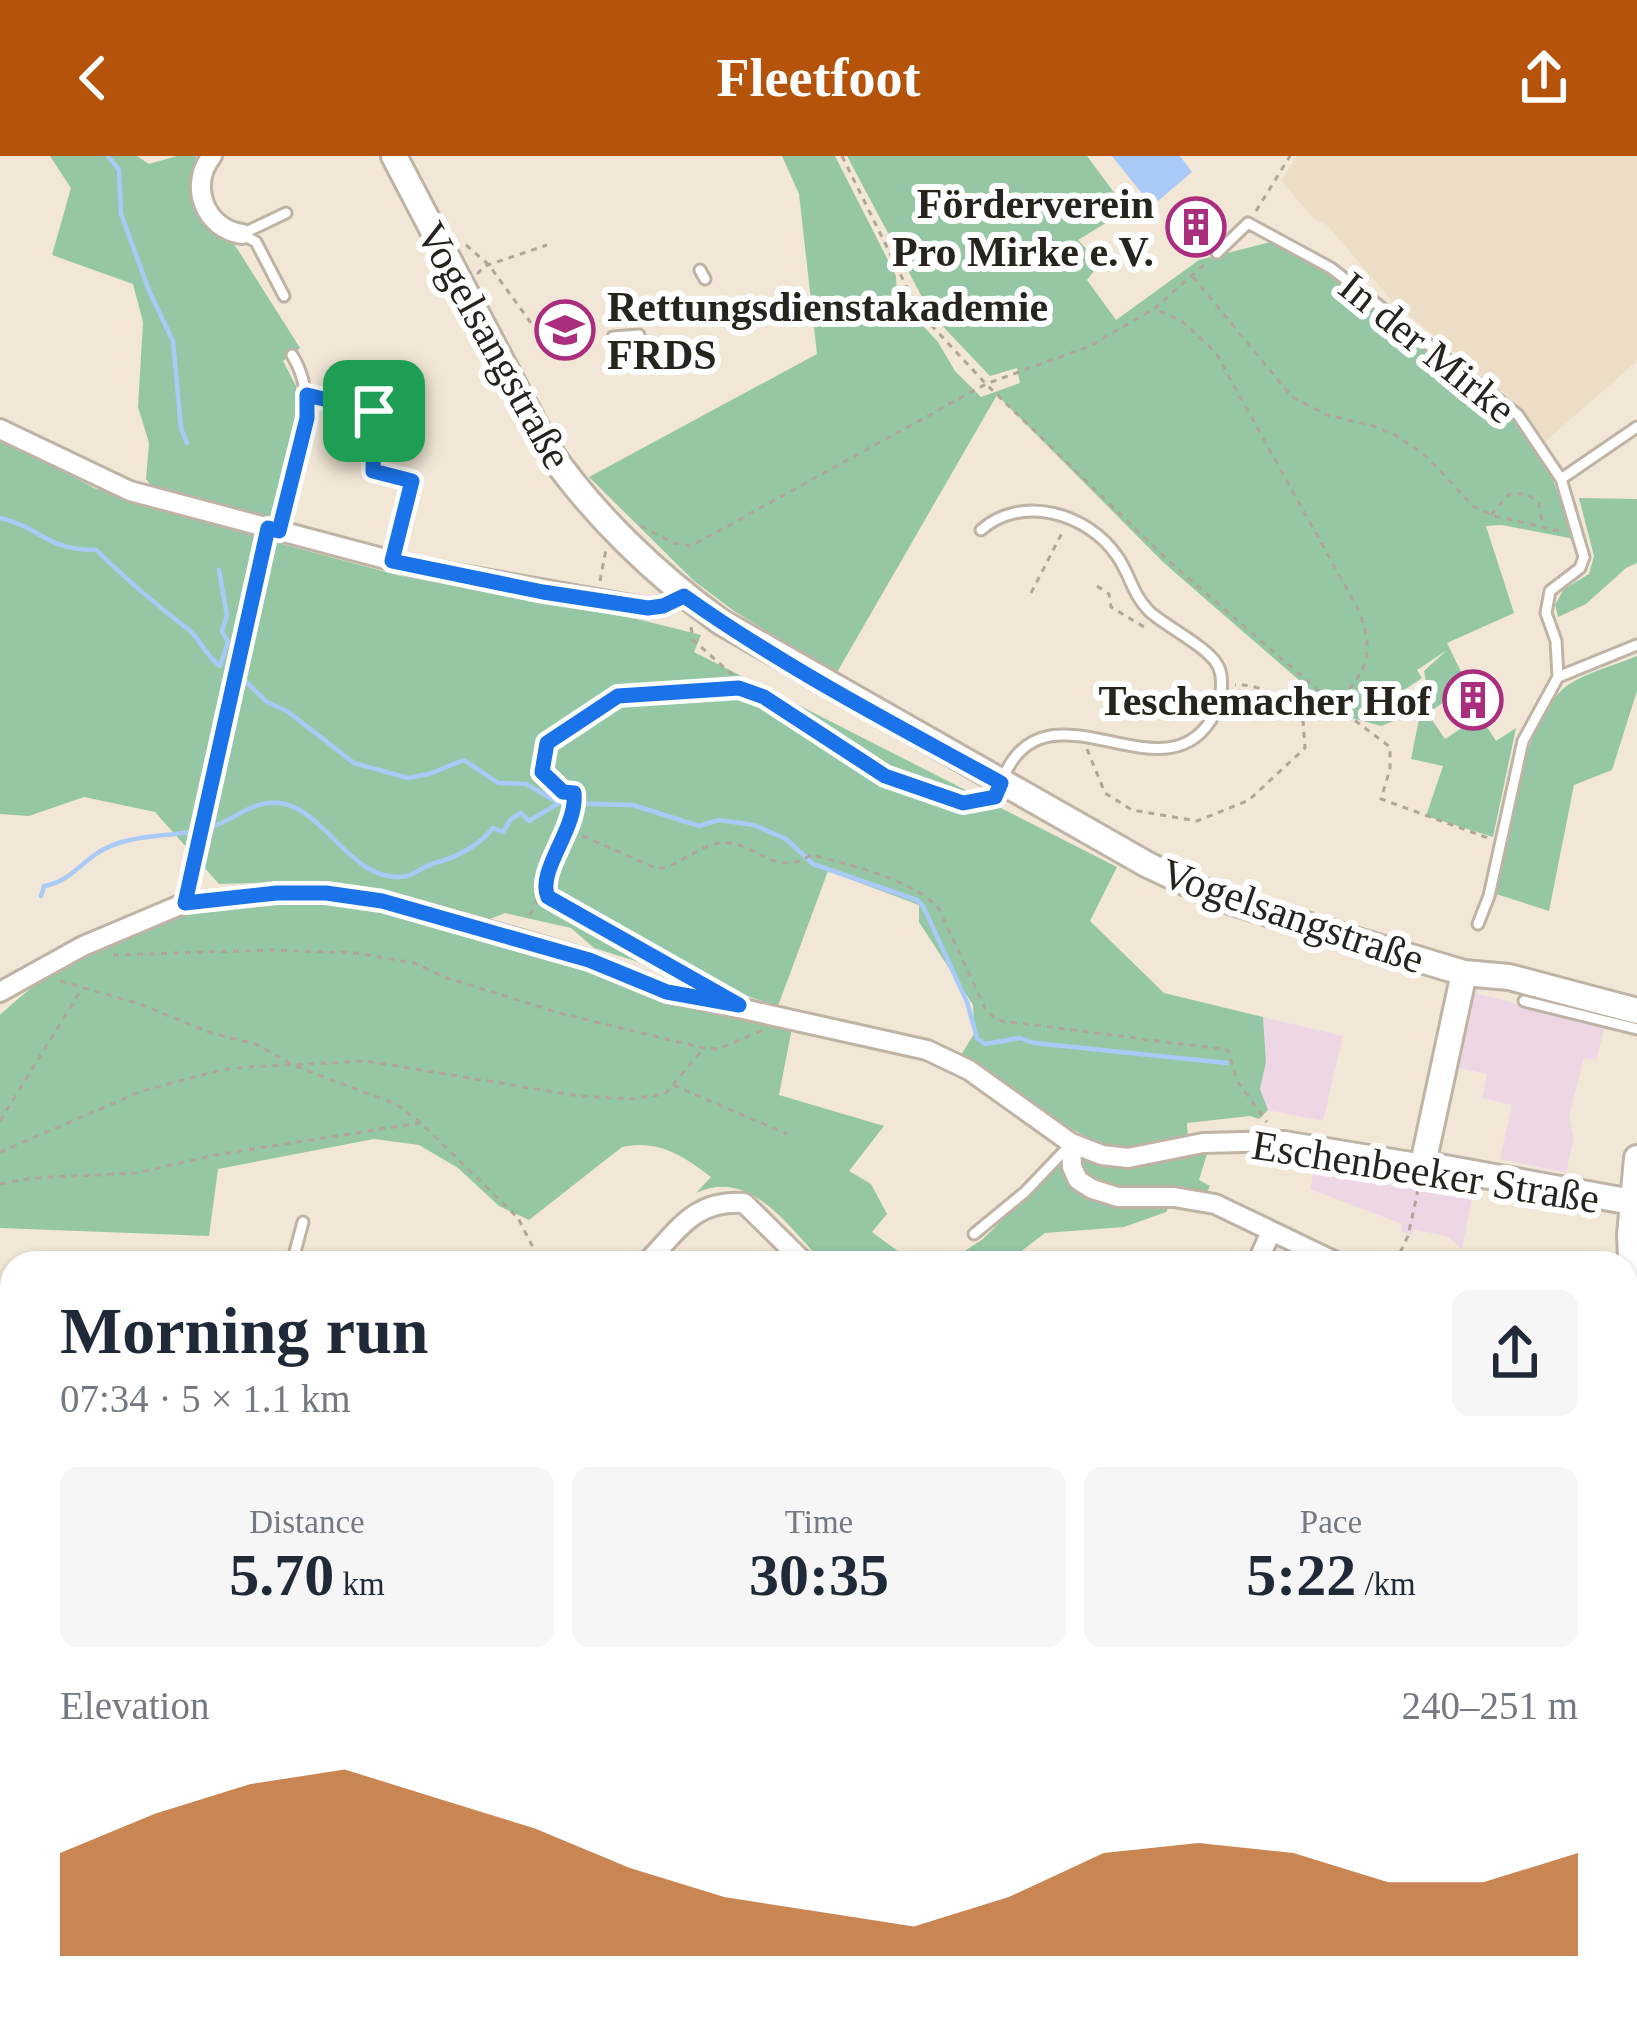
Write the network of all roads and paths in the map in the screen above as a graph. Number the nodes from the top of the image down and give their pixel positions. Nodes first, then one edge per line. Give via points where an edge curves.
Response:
1 (212, 156) edge
2 (394, 156) edge
3 (842, 156) edge
4 (1290, 156) edge
5 (286, 213) dead end
6 (1248, 223) junction
7 (242, 234) junction
8 (454, 235) dead end
9 (547, 245) dead end
10 (1217, 254) joint
11 (489, 265) junction
12 (1192, 275) junction
13 (463, 290) junction
14 (284, 296) dead end
15 (1154, 309) junction
16 (536, 320) dead end
17 (638, 335) dead end
18 (613, 337) dead end
19 (292, 355) dead end
20 (986, 384) junction
21 (307, 395) junction
22 (1637, 428) edge
23 (0, 429) edge
24 (1561, 479) junction
25 (1491, 515) junction
26 (1069, 518) junction
27 (1543, 528) junction
28 (273, 529) junction
29 (981, 530) dead end
30 (1579, 533) junction
31 (613, 541) junction
32 (392, 561) junction
33 (1097, 586) dead end
34 (1031, 593) dead end
35 (684, 596) junction
36 (596, 601) junction
37 (1168, 628) junction
38 (1637, 645) edge
39 (1558, 677) junction
40 (1221, 686) junction
41 (752, 692) junction
42 (1335, 705) junction
43 (1080, 734) junction
44 (1001, 783) junction
45 (569, 830) junction
46 (1501, 842) junction
47 (544, 888) junction
48 (185, 903) junction
49 (530, 915) dead end
50 (1478, 924) dead end
51 (83, 946) junction
52 (35, 973) junction
53 (1464, 973) junction
54 (698, 983) dead end
55 (82, 987) junction
56 (0, 992) edge
57 (1524, 1000) dead end
58 (1637, 1011) edge
59 (785, 1017) junction
60 (1637, 1029) edge
61 (704, 1048) junction
62 (295, 1066) junction
63 (673, 1085) junction
64 (0, 1121) edge
65 (421, 1123) junction
66 (788, 1134) dead end
67 (1284, 1141) junction
68 (1071, 1143) junction
69 (0, 1152) edge
70 (1637, 1158) edge
71 (1421, 1172) junction
72 (0, 1184) edge
73 (1634, 1203) edge
74 (303, 1222) dead end
75 (1270, 1232) junction
76 (974, 1234) dead end
77 (295, 1251) edge
78 (535, 1251) edge
79 (658, 1251) edge
80 (793, 1251) edge
81 (1262, 1251) edge
82 (1312, 1251) edge
83 (1401, 1251) edge
84 (1635, 1251) edge

1 - 7 street via 203,169 204,205 222,227
2 - 13 street, Vogelsangstraße
3 - 20 path via 920,312
4 - 6 path
5 - 7 lane
6 - 10 lane
6 - 24 lane, In der Mirke via 1331,268 1518,415
7 - 14 lane via 256,242
8 - 11 path
9 - 11 path
10 - 12 path
11 - 13 path
11 - 16 path
12 - 15 path
12 - 25 path via 1292,397 1397,436
13 - 31 street, Vogelsangstraße via 547,448
15 - 20 path via 1090,346
15 - 42 path via 1216,352 1359,611 1369,656
17 - 18 lane
19 - 21 lane
20 - 31 path via 691,546 638,524
20 - 42 path via 1171,563
21 - 28 lane
21 - 32 path via 374,411 373,471 412,481
22 - 24 lane
23 - 28 street via 130,490
24 - 30 lane, In der Mirke
25 - 27 path
25 - 27 path via 1510,494 1527,494 1539,502
26 - 29 lane via 1014,511
26 - 34 path
26 - 37 lane via 1107,544 1134,596
27 - 30 path
28 - 32 street
28 - 48 path
30 - 39 lane via 1580,568 1550,591 1546,613
31 - 35 street, Vogelsangstraße
31 - 36 path
32 - 36 street
33 - 37 path via 1111,608 1144,628
35 - 36 street via 648,608
35 - 41 path via 693,640
35 - 44 street, Vogelsangstraße
37 - 40 lane via 1212,658
38 - 39 lane
39 - 46 lane via 1523,741
40 - 43 lane via 1216,712 1183,746 1160,750
40 - 43 path via 1279,695 1304,721 1305,748 1249,800 1197,821 1132,810 1105,793
41 - 44 path via 928,794 978,803 995,797
41 - 45 path via 627,694 547,743 542,772 575,795
42 - 46 path via 1390,747 1381,799
43 - 44 lane via 1046,736 1023,749
44 - 53 street, Vogelsangstraße via 1214,896
45 - 47 path
45 - 67 path via 658,869 716,844 781,864 809,856 887,879 930,898 996,1020 1231,1052 1237,1081
46 - 50 lane
47 - 49 path
47 - 54 path via 557,904
48 - 51 street, Eschenbeeker Straße
48 - 59 street, Eschenbeeker Straße via 277,893 382,901 589,960 667,992
51 - 52 street, Eschenbeeker Straße
51 - 61 path via 121,957 271,950 373,956
52 - 55 path
52 - 56 street, Eschenbeeker Straße
53 - 58 street, Vogelsangstraße via 1509,976
53 - 71 street
55 - 62 path via 256,1044
55 - 64 path
57 - 60 lane
59 - 61 path
59 - 68 street, Eschenbeeker Straße via 927,1050
61 - 63 path
62 - 63 path via 366,1061 630,1099 665,1094
62 - 65 path via 396,1104
62 - 69 path via 169,1082
63 - 66 path
65 - 72 path via 136,1173
65 - 78 path via 518,1219
67 - 68 street, Eschenbeeker Straße via 1203,1143 1128,1158
67 - 71 street, Eschenbeeker Straße
68 - 75 street via 1072,1167 1092,1189 1215,1204
68 - 76 lane
70 - 73 street
71 - 73 street, Eschenbeeker Straße
71 - 83 path
73 - 84 street
74 - 77 lane
75 - 81 street
75 - 82 street
79 - 80 street via 717,1201 744,1203

